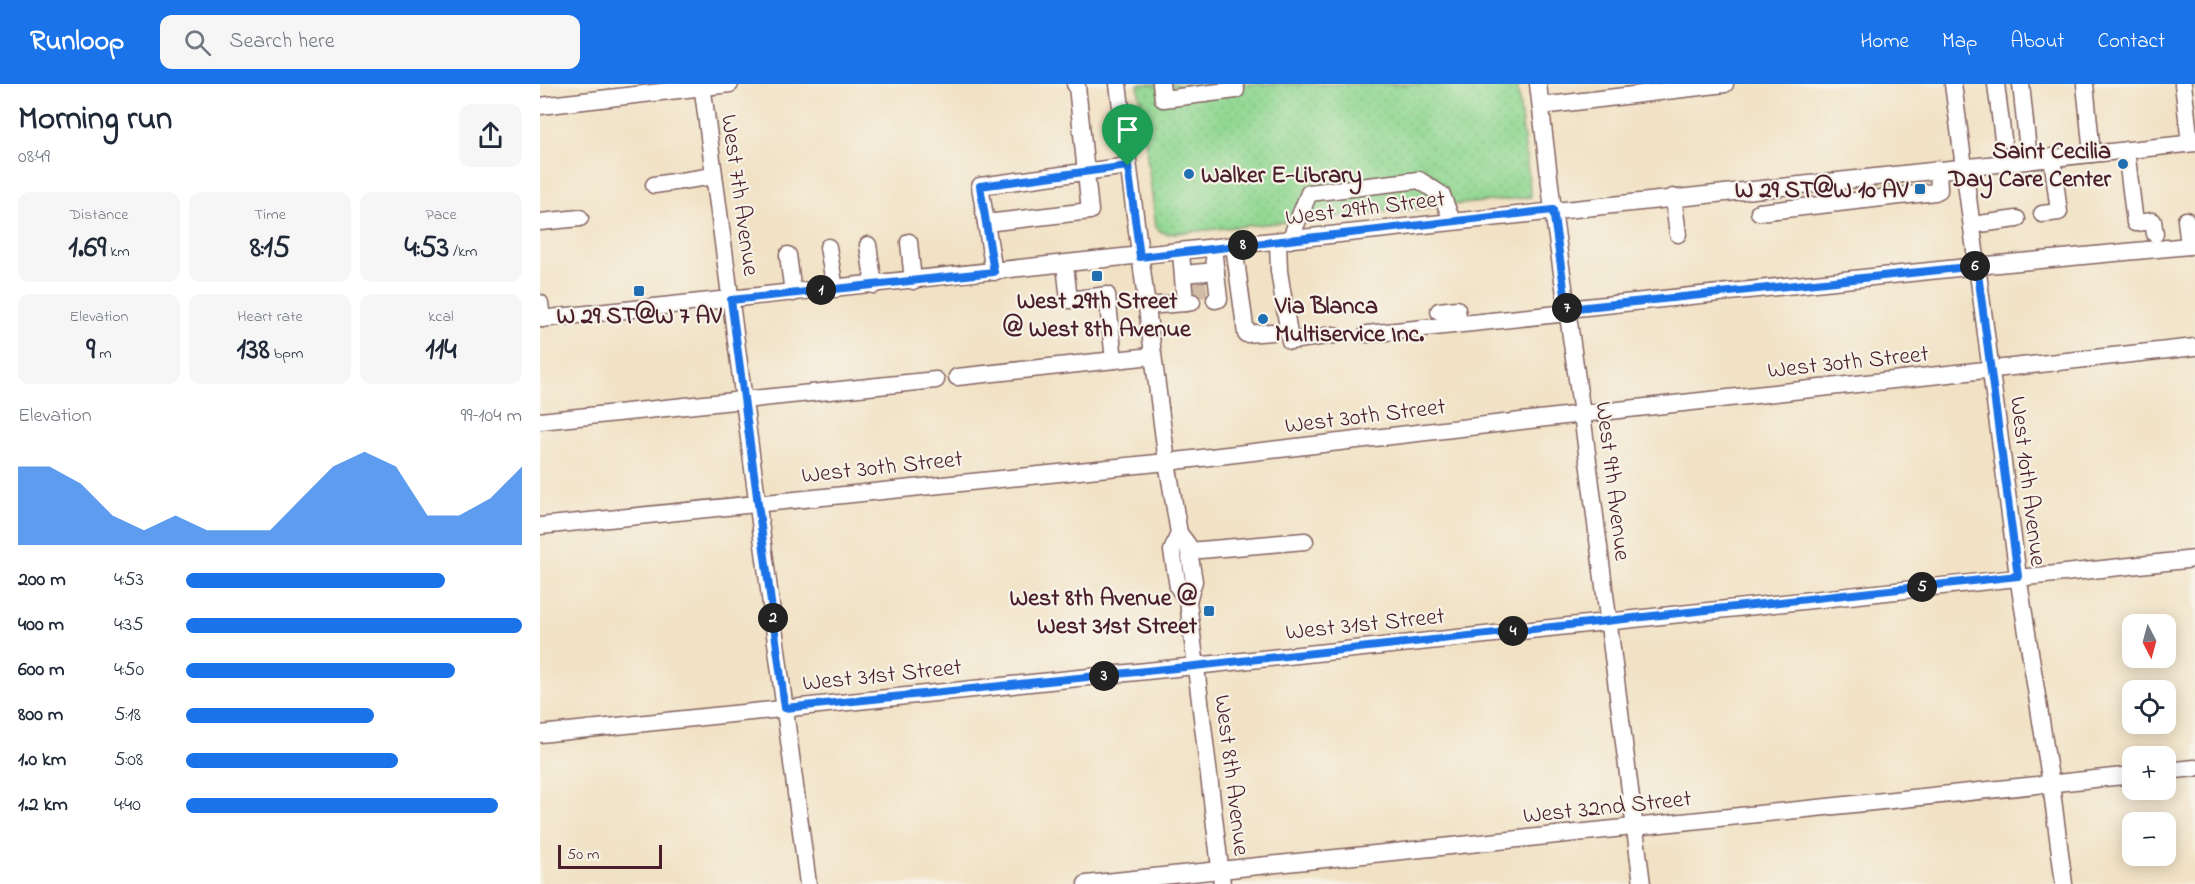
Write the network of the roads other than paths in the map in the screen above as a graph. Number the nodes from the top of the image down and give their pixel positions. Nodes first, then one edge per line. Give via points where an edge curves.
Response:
1 (730, 84) edge
2 (1074, 84) edge
3 (1118, 84) edge
4 (1161, 84) edge
5 (1235, 84) edge
6 (1539, 84) edge
7 (1725, 84) edge
8 (1953, 84) edge
9 (1996, 84) edge
10 (2021, 84) edge
11 (2085, 84) edge
12 (2183, 84) edge
13 (702, 86) edge
14 (654, 88) edge
15 (1209, 89) edge
16 (2190, 105) edge
17 (540, 106) edge
18 (1541, 106) junction
19 (2003, 139) dead end
20 (2193, 143) edge
21 (2126, 150) junction
22 (2091, 154) junction
23 (2052, 158) junction
24 (2029, 160) junction
25 (1128, 166) junction
26 (1965, 167) junction
27 (1938, 170) junction
28 (1086, 171) junction
29 (714, 176) junction
30 (1860, 178) junction
31 (654, 185) dead end
32 (1672, 197) junction
33 (1862, 200) junction
34 (1553, 210) junction
35 (1759, 212) dead end
36 (2042, 214) dead end
37 (580, 218) dead end
38 (2017, 219) dead end
39 (2186, 220) dead end
40 (1452, 221) junction
41 (540, 222) edge
42 (986, 223) junction
43 (1972, 225) junction
44 (1678, 234) dead end
45 (2155, 234) dead end
46 (1284, 241) junction
47 (909, 242) dead end
48 (868, 245) dead end
49 (1234, 246) junction
50 (2192, 246) edge
51 (828, 247) dead end
52 (1213, 248) junction
53 (1180, 252) junction
54 (788, 255) dead end
55 (1140, 257) junction
56 (1065, 265) junction
57 (1977, 266) junction
58 (994, 272) junction
59 (1183, 274) junction
60 (913, 281) junction
61 (874, 285) junction
62 (835, 289) junction
63 (793, 293) junction
64 (731, 300) junction
65 (1146, 306) junction
66 (1439, 311) dead end
67 (1567, 311) junction
68 (541, 314) edge
69 (1459, 324) junction
70 (1272, 332) dead end
71 (1367, 334) dead end
72 (1334, 335) dead end
73 (2195, 347) edge
74 (1152, 356) junction
75 (1114, 360) junction
76 (1991, 369) junction
77 (957, 377) dead end
78 (936, 380) dead end
79 (744, 399) junction
80 (1582, 414) junction
81 (540, 421) edge
82 (1167, 462) junction
83 (758, 502) junction
84 (540, 526) edge
85 (1179, 533) junction
86 (1305, 541) dead end
87 (1190, 552) junction
88 (2195, 559) edge
89 (2018, 576) junction
90 (1188, 601) junction
91 (1608, 620) junction
92 (1195, 666) junction
93 (785, 708) junction
94 (540, 734) edge
95 (2195, 768) edge
96 (2176, 770) edge
97 (2122, 776) edge
98 (2051, 784) junction
99 (1635, 827) junction
100 (1221, 877) edge
101 (808, 884) edge
102 (1086, 884) edge
103 (1642, 884) edge
104 (2064, 884) edge

1 - 13 street
2 - 28 street
3 - 25 street, West 8th Avenue
4 - 15 street via 1163,99
5 - 15 street via 1236,90
6 - 18 street, West 9th Avenue
7 - 18 street
8 - 26 street, West 10th Avenue
9 - 19 street
10 - 24 street
11 - 22 street
12 - 16 street
13 - 14 street
13 - 29 street, West 7th Avenue
14 - 17 street
16 - 20 street
18 - 34 street, West 9th Avenue
20 - 21 street, West 29th Street
21 - 22 street, West 29th Street
21 - 45 street via 2135,223 2154,221
22 - 23 street, West 29th Street
23 - 24 street, West 29th Street
23 - 36 street via 2059,212
24 - 26 street, West 29th Street
25 - 28 street
25 - 55 street, West 8th Avenue
26 - 27 street, West 29th Street
26 - 43 street, West 10th Avenue
27 - 30 street, West 29th Street
27 - 33 street via 1939,189 1935,192
28 - 42 street via 980,186
28 - 42 street via 1090,211
29 - 31 street
29 - 64 street, West 7th Avenue
30 - 32 street, West 29th Street
30 - 33 street
32 - 34 street, West 29th Street
32 - 44 street
33 - 35 street
34 - 40 street, West 29th Street
34 - 67 street, West 9th Avenue
37 - 41 street
38 - 43 street
39 - 50 street
40 - 46 street, West 29th Street
40 - 46 street via 1442,195 1419,180 1397,182 1309,193
42 - 58 street
43 - 57 street, West 10th Avenue
46 - 49 street, West 29th Street
46 - 72 street via 1279,271 1290,341
47 - 60 street
48 - 61 street
49 - 52 street, West 29th Street
49 - 70 street via 1246,334
50 - 57 street
51 - 62 street
52 - 53 street, West 29th Street
52 - 59 street via 1216,287
53 - 55 street, West 29th Street
53 - 59 street
54 - 63 street
55 - 56 street, West 29th Street
55 - 65 street, West 8th Avenue
56 - 58 street, West 29th Street
56 - 75 street via 1069,300 1107,295
57 - 67 street
57 - 76 street, West 10th Avenue
58 - 60 street, West 29th Street
59 - 65 street via 1188,297
60 - 61 street, West 29th Street
61 - 62 street, West 29th Street
62 - 63 street, West 29th Street
63 - 64 street, West 29th Street
64 - 68 street, West 29th Street
64 - 79 street, West 7th Avenue
65 - 74 street, West 8th Avenue
66 - 69 street via 1457,309
67 - 69 street
67 - 80 street, West 9th Avenue
69 - 71 street
73 - 76 street, West 30th Street
74 - 75 street
74 - 82 street, West 8th Avenue
75 - 77 street
76 - 80 street, West 30th Street
76 - 89 street, West 10th Avenue
78 - 79 street
79 - 81 street
79 - 83 street, West 7th Avenue
80 - 82 street, West 30th Street
80 - 91 street, West 9th Avenue
82 - 83 street, West 30th Street
82 - 85 street, West 8th Avenue
83 - 84 street, West 30th Street
83 - 93 street, West 7th Avenue
85 - 87 street, West 8th Avenue
85 - 90 street, West 8th Avenue via 1172,550 1178,587
86 - 87 street
87 - 90 street, West 8th Avenue via 1194,581
88 - 89 street, West 31st Street
89 - 91 street, West 31st Street
89 - 98 street, West 10th Avenue
90 - 92 street, West 8th Avenue
91 - 92 street, West 31st Street
91 - 99 street, West 9th Avenue
92 - 93 street, West 31st Street
92 - 100 street, West 8th Avenue
93 - 94 street, West 31st Street
93 - 101 street, West 7th Avenue
95 - 96 street
97 - 98 street, West 32nd Street
98 - 99 street, West 32nd Street
98 - 104 street, West 10th Avenue
99 - 100 street, West 32nd Street
99 - 103 street, West 9th Avenue
100 - 102 street, West 32nd Street

